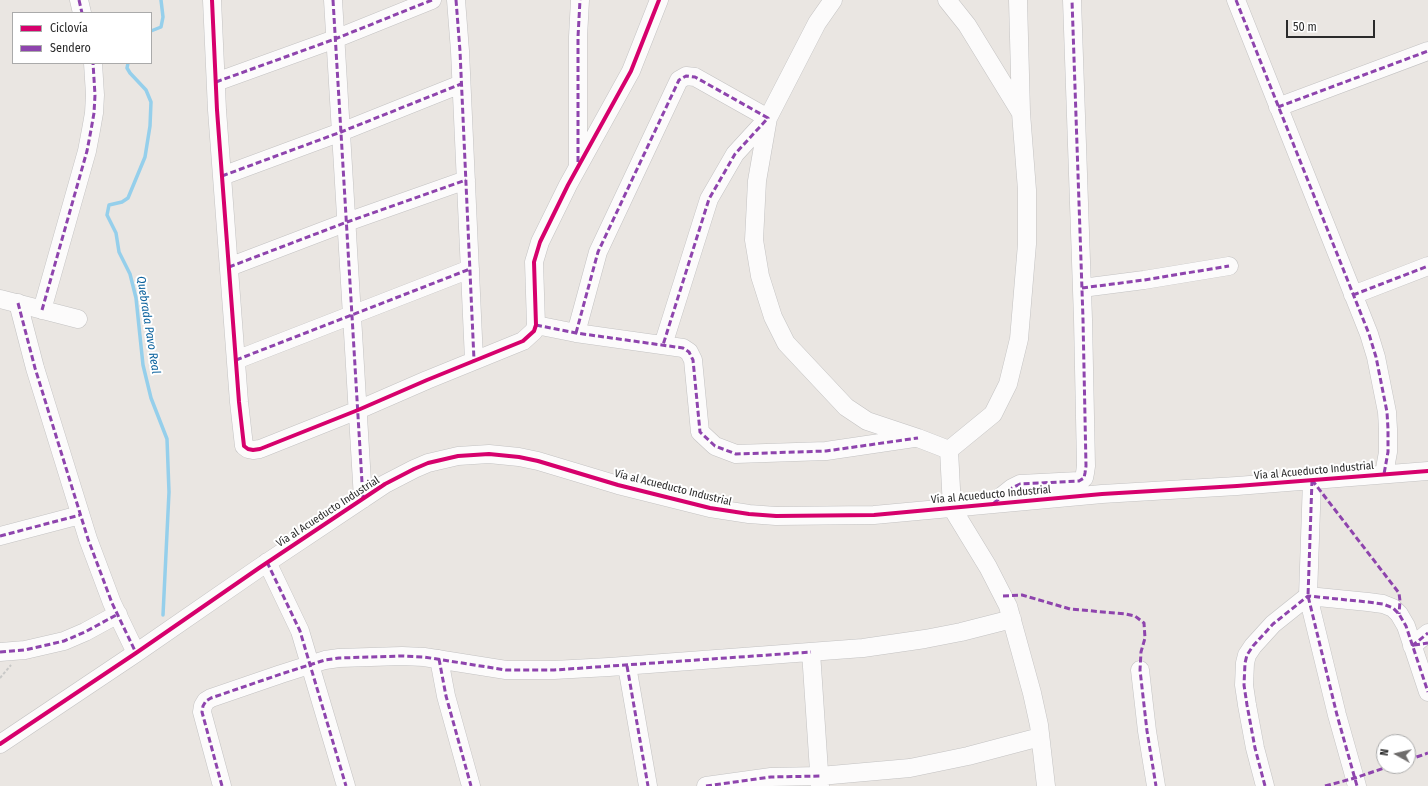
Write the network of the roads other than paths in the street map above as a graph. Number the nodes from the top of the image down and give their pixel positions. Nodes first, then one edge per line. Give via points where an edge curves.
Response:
1 (79, 0) edge
2 (212, 0) edge
3 (333, 0) edge
4 (432, 0) edge
5 (456, 0) edge
6 (580, 0) edge
7 (659, 0) edge
8 (833, 0) edge
9 (947, 0) edge
10 (1018, 0) edge
11 (1072, 0) edge
12 (1236, 0) edge
13 (82, 12) edge
14 (335, 39) junction
15 (1428, 51) edge
16 (92, 64) edge
17 (216, 82) junction
18 (461, 84) junction
19 (1278, 107) junction
20 (1021, 113) junction
21 (768, 118) junction
22 (341, 132) junction
23 (578, 166) junction
24 (222, 176) junction
25 (466, 180) junction
26 (347, 222) junction
27 (1230, 266) dead end
28 (1428, 266) edge
29 (229, 267) junction
30 (470, 269) junction
31 (1082, 288) junction
32 (1353, 295) junction
33 (0, 299) edge
34 (18, 304) junction
35 (42, 310) junction
36 (352, 315) junction
37 (78, 319) dead end
38 (536, 325) junction
39 (576, 333) junction
40 (663, 345) junction
41 (236, 360) junction
42 (474, 360) junction
43 (358, 410) junction
44 (918, 438) junction
45 (949, 450) junction
46 (1428, 471) edge
47 (1384, 474) junction
48 (1312, 480) junction
49 (363, 499) junction
50 (992, 504) junction
51 (952, 508) junction
52 (80, 515) junction
53 (0, 536) edge
54 (268, 562) junction
55 (1308, 596) junction
56 (118, 614) junction
57 (1012, 619) junction
58 (1428, 633) edge
59 (1420, 644) edge
60 (0, 652) edge
61 (811, 652) junction
62 (136, 653) junction
63 (439, 659) junction
64 (310, 665) junction
65 (627, 666) junction
66 (1140, 670) dead end
67 (1428, 692) edge
68 (1040, 736) junction
69 (0, 744) edge
70 (820, 781) edge
71 (222, 786) edge
72 (346, 786) edge
73 (471, 786) edge
74 (648, 786) edge
75 (706, 786) edge
76 (1046, 786) edge
77 (1156, 786) edge
78 (1265, 786) edge
79 (1357, 786) edge

1 - 13 street
2 - 17 street
3 - 14 street
4 - 14 street
5 - 18 street
6 - 23 street
7 - 23 street via 630,71
8 - 21 street via 817,23
9 - 20 street via 968,25
10 - 20 street
11 - 31 street
12 - 19 street
14 - 17 street
14 - 22 street
15 - 19 street
16 - 35 street via 94,113 87,151
17 - 24 street
18 - 22 street
18 - 25 street
19 - 32 street
20 - 45 street via 1027,190 1027,244 1019,339 1008,384 993,414
21 - 39 street via 695,76 686,76 679,80 598,252
21 - 40 street via 735,154 709,199
21 - 44 street via 757,181 754,240 760,276 773,317 786,343 846,407 867,421
22 - 24 street
22 - 26 street
23 - 38 street via 536,255
24 - 29 street
25 - 26 street
25 - 30 street
26 - 29 street
26 - 36 street
27 - 31 street
28 - 32 street
29 - 41 street
30 - 36 street
30 - 42 street
31 - 50 street via 1086,466 1084,478 1070,482 1020,484
32 - 47 street via 1376,357 1387,412 1388,452
33 - 34 street
34 - 35 street
34 - 52 street
35 - 37 street
36 - 41 street
36 - 43 street
38 - 39 street
38 - 42 street via 534,331 523,341
39 - 40 street
40 - 44 street via 683,348 689,352 693,360 700,432 715,446 736,454 826,451
41 - 43 street via 243,441 248,449 260,449
42 - 43 street
43 - 49 street
44 - 45 street
45 - 51 street
46 - 47 street, Vía al Acueducto Industrial
47 - 48 street, Vía al Acueducto Industrial
48 - 50 street, Vía al Acueducto Industrial
48 - 55 street
49 - 51 street, Vía al Acueducto Industrial via 399,476 428,463 458,456 489,454 538,461 618,485 735,512 776,516 874,515
49 - 54 street, Vía al Acueducto Industrial
50 - 51 street, Vía al Acueducto Industrial
51 - 57 street via 988,567
52 - 53 street
52 - 56 street via 101,576
54 - 62 street, Vía al Acueducto Industrial
54 - 64 street via 300,631
55 - 59 street via 1383,604 1393,608
55 - 78 street via 1273,624 1252,646 1245,663 1244,685 1247,705
55 - 79 street
56 - 60 street via 64,641 26,650
56 - 62 street
57 - 61 street via 918,640
57 - 68 street via 1032,693
58 - 59 street
59 - 67 street
61 - 65 street
61 - 70 street
62 - 69 street, Vía al Acueducto Industrial
63 - 64 street via 402,656 354,658 325,660
63 - 65 street via 506,670
63 - 73 street via 446,696
64 - 71 street via 206,701 202,712
64 - 72 street
65 - 74 street
66 - 77 street
68 - 70 street via 968,756 910,768
68 - 76 street
70 - 75 street via 771,777

